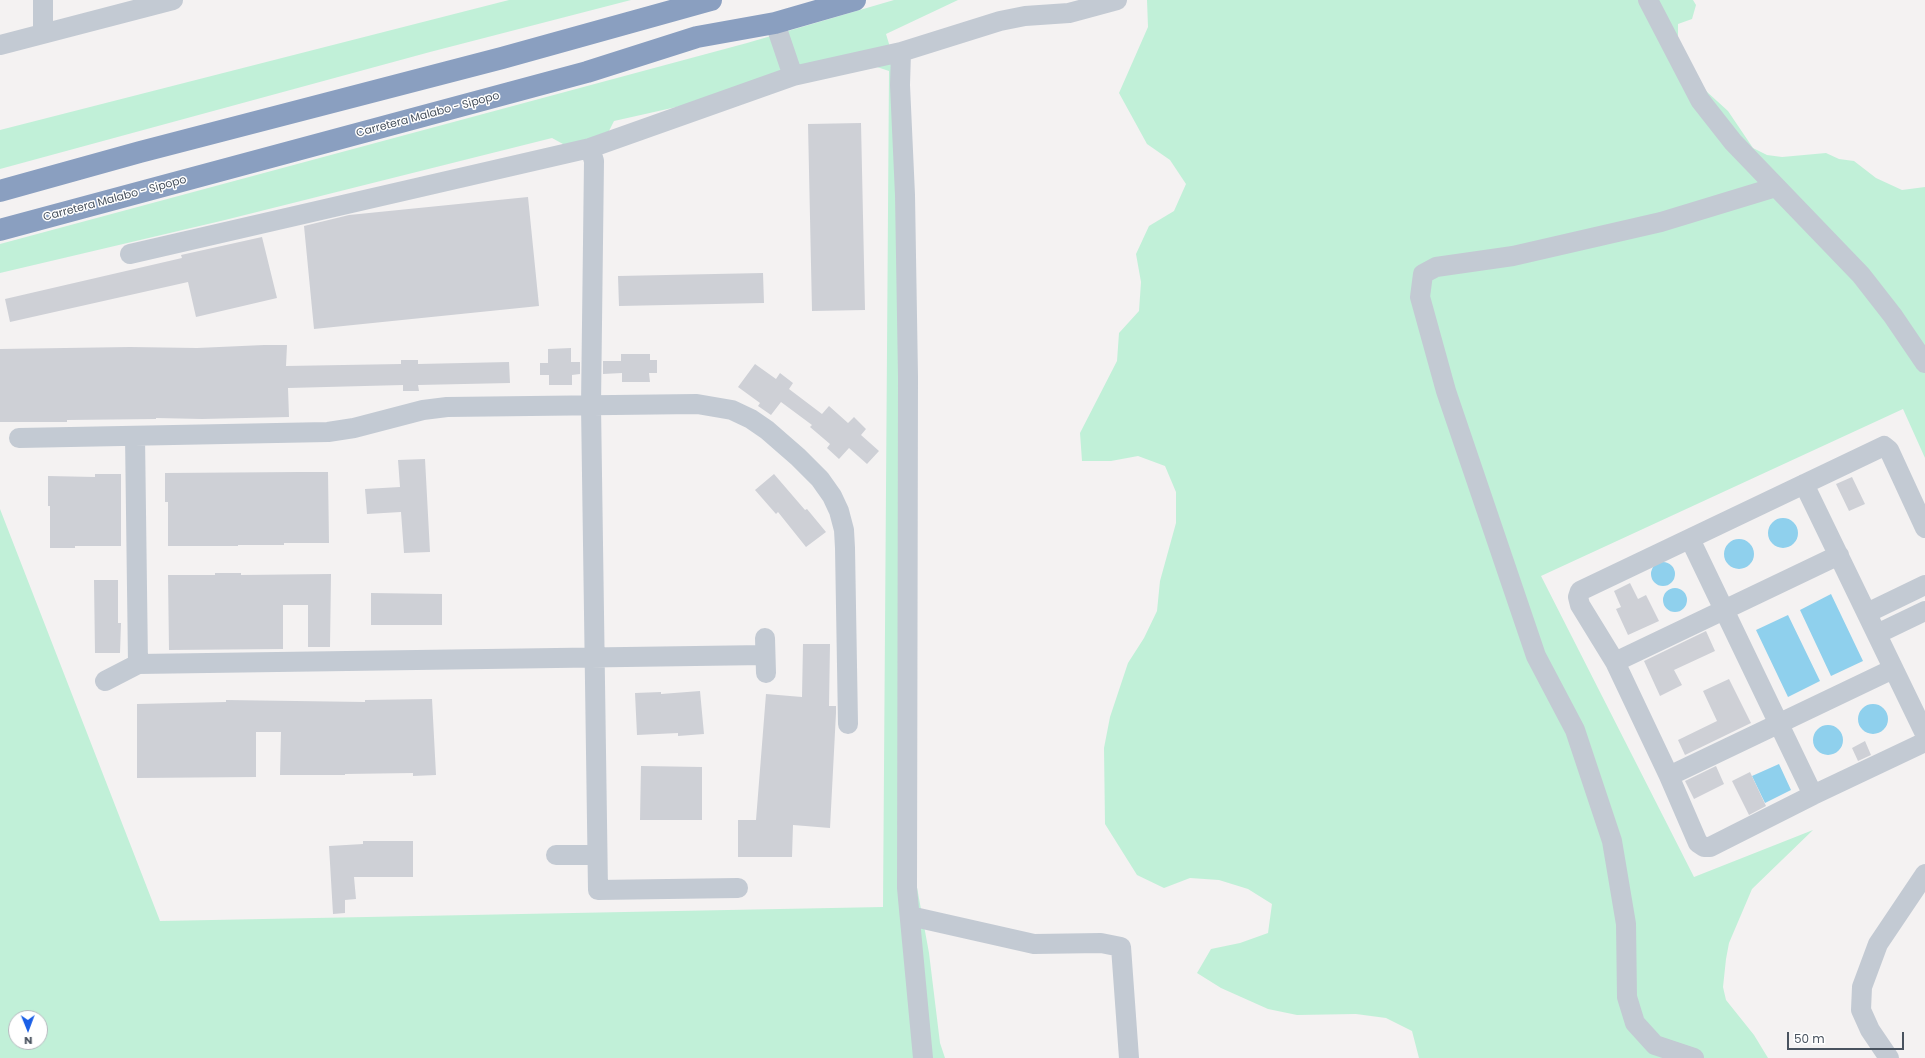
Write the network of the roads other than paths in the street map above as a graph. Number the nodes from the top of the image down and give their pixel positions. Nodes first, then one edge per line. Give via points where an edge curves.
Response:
1 (43, 0) edge
2 (173, 0) edge
3 (712, 0) edge
4 (855, 0) edge
5 (1117, 0) edge
6 (1648, 0) edge
7 (775, 23) junction
8 (43, 34) junction
9 (0, 45) edge
10 (901, 52) junction
11 (793, 76) junction
12 (590, 148) junction
13 (1776, 187) junction
14 (0, 191) edge
15 (0, 230) edge
16 (130, 254) dead end
17 (1925, 363) edge
18 (591, 405) junction
19 (135, 436) junction
20 (19, 438) dead end
21 (1804, 484) junction
22 (1925, 528) edge
23 (1690, 539) junction
24 (1839, 555) junction
25 (1925, 586) edge
26 (1724, 610) junction
27 (1925, 611) edge
28 (1867, 613) junction
29 (1877, 634) junction
30 (765, 655) dead end
31 (594, 657) junction
32 (1615, 662) junction
33 (138, 664) junction
34 (1893, 669) junction
35 (105, 681) dead end
36 (1779, 723) junction
37 (848, 724) dead end
38 (1925, 734) edge
39 (1925, 742) edge
40 (1669, 776) junction
41 (1813, 795) junction
42 (556, 855) dead end
43 (597, 855) junction
44 (1925, 874) edge
45 (738, 888) dead end
46 (910, 916) junction
47 (923, 1058) edge
48 (1129, 1058) edge
49 (1694, 1058) edge
50 (1889, 1058) edge

1 - 8 street
2 - 8 street
3 - 14 highway
4 - 7 highway, Carretera Malabo - Sipopo
5 - 10 street via 1069,13 1025,16 1000,21
6 - 13 street via 1700,100 1733,142
7 - 11 street
7 - 15 highway, Carretera Malabo - Sipopo via 697,37 587,72
8 - 9 street
10 - 11 street
10 - 46 street via 908,376 907,888
11 - 12 street
12 - 16 street
12 - 18 street via 594,161
13 - 17 street via 1861,275
13 - 49 street via 1661,222 1513,256 1436,267 1423,274 1420,297 1446,391 1536,656 1575,730 1612,841 1626,924 1627,997 1635,1023 1655,1045
18 - 19 street via 447,407 328,432
18 - 31 street
18 - 37 street via 697,404 732,410 767,430 820,479 832,496 844,530
19 - 20 street
19 - 33 street
21 - 22 street via 1884,446 1889,450
21 - 23 street
21 - 24 street
23 - 26 street
23 - 32 street via 1580,591 1580,605
24 - 26 street
24 - 28 street
25 - 28 street
26 - 32 street
26 - 36 street
27 - 29 street
28 - 29 street
29 - 34 street
30 - 31 street
31 - 33 street
31 - 43 street
32 - 40 street
33 - 35 street
34 - 36 street
34 - 38 street
36 - 40 street
36 - 41 street
39 - 41 street
40 - 41 street via 1698,843 1704,847 1710,847
42 - 43 street
43 - 45 street via 598,890
44 - 50 street via 1878,944 1862,987 1861,1010 1870,1030
46 - 47 street
46 - 48 street via 1034,944 1101,943 1121,947

